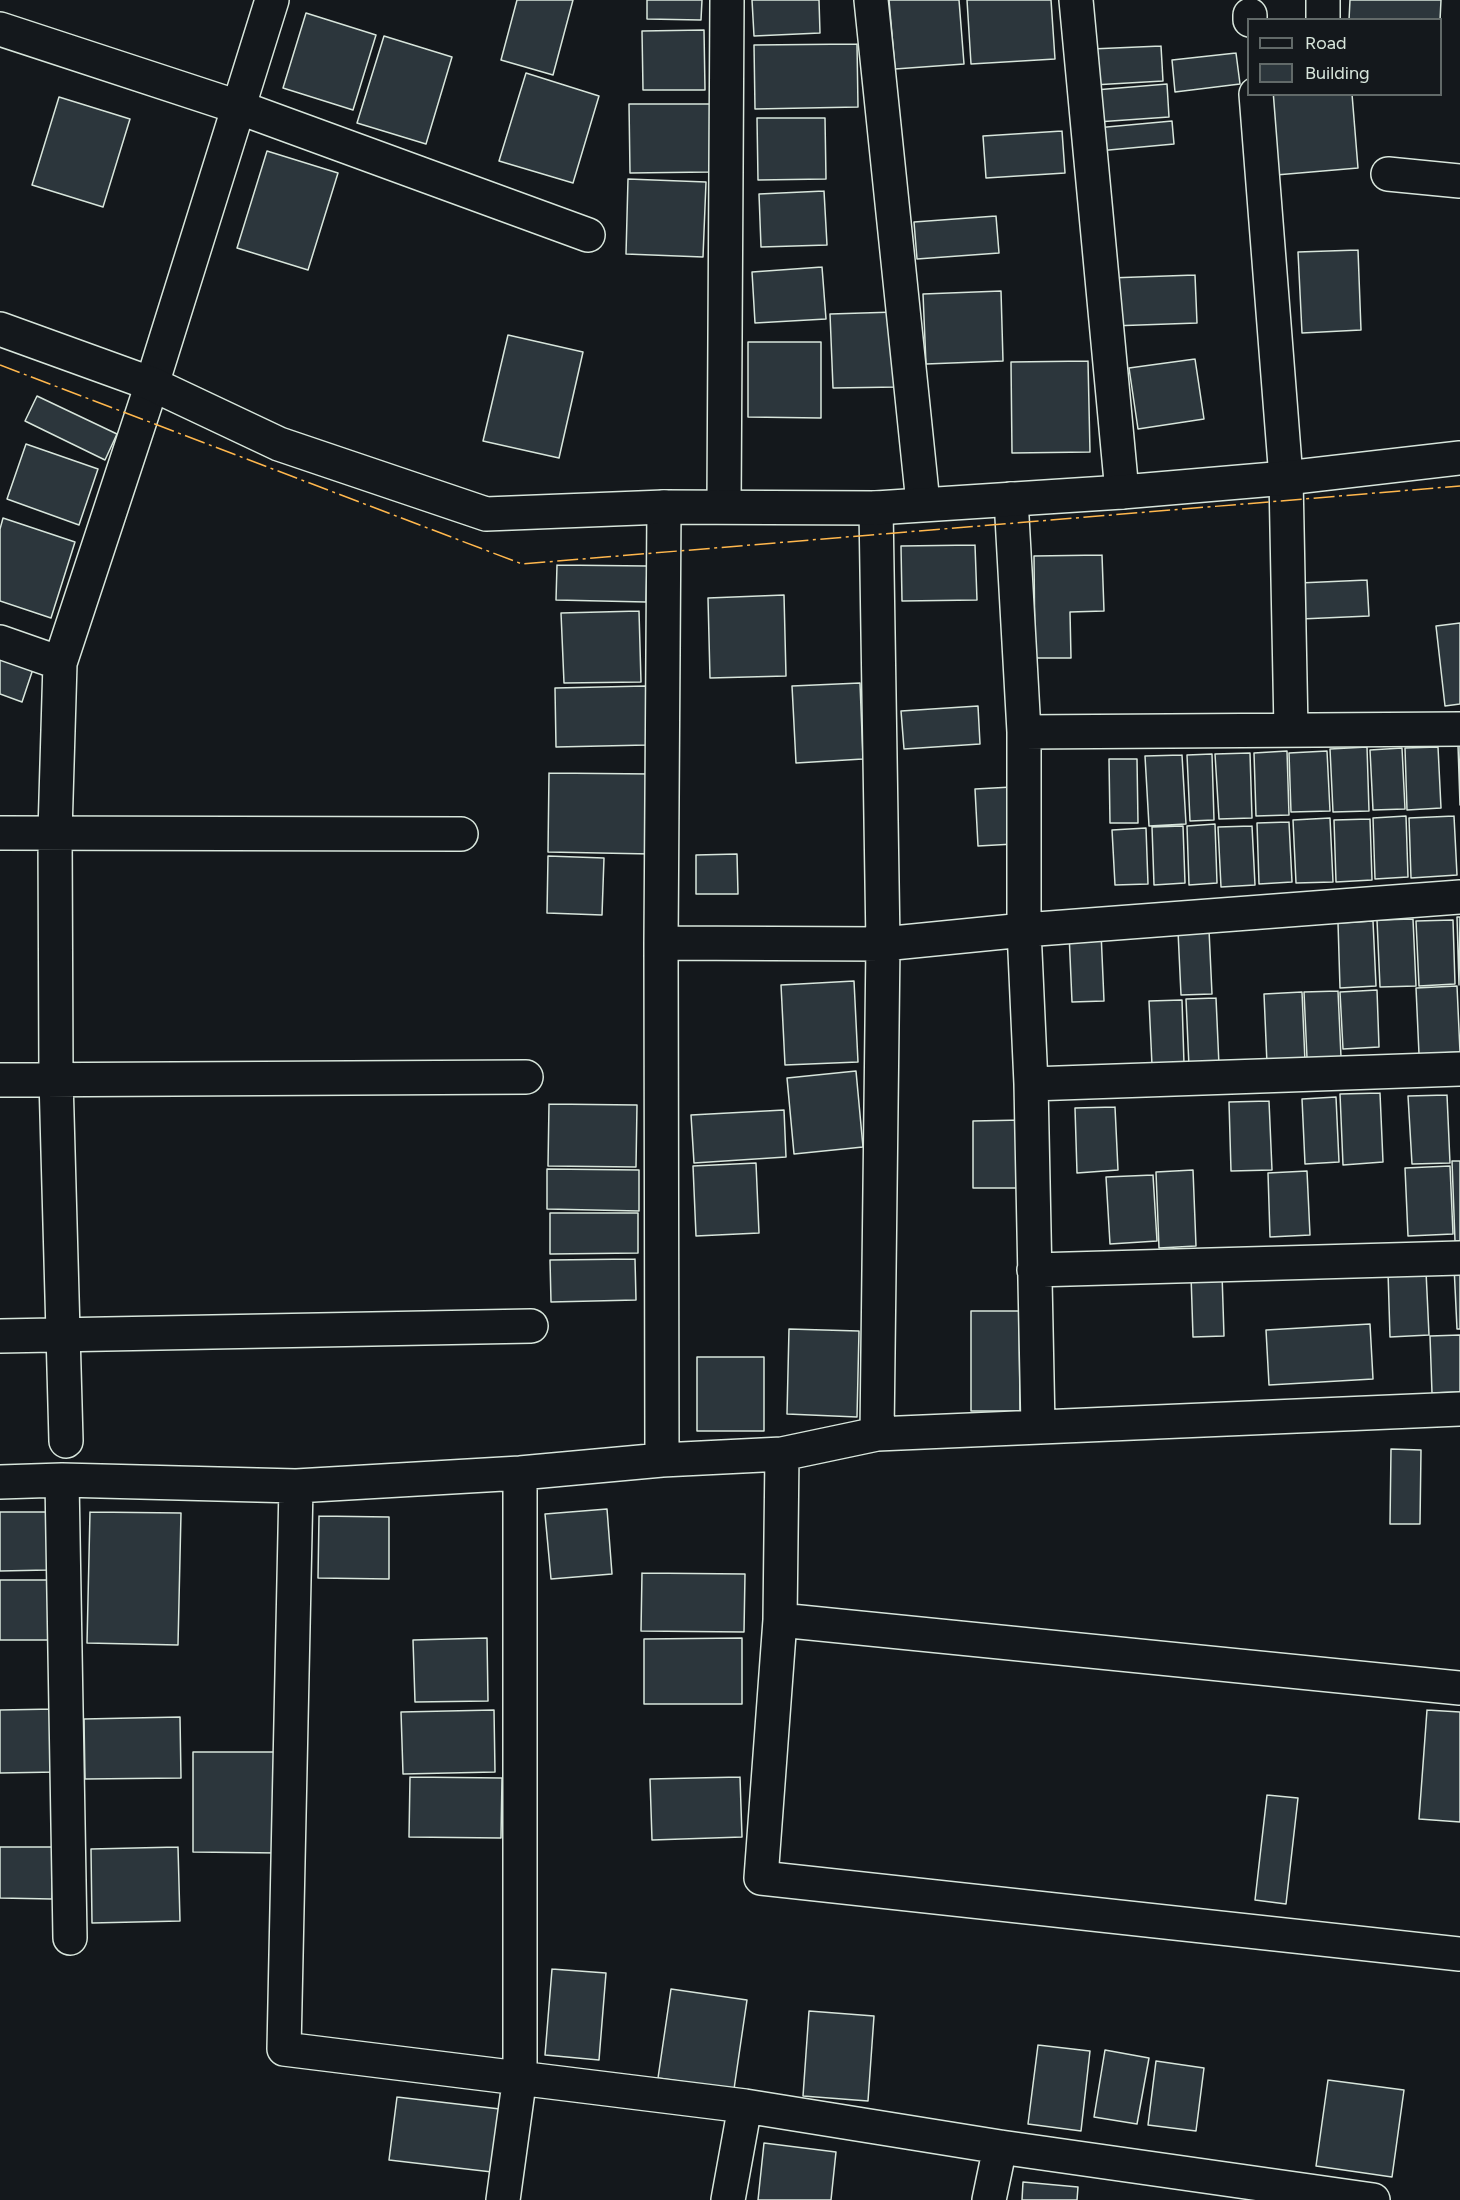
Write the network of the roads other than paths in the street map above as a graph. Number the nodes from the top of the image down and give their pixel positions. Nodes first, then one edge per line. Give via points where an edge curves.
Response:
1 (272, 0) edge
2 (727, 0) edge
3 (871, 0) edge
4 (1076, 0) edge
5 (1323, 0) edge
6 (1323, 18) edge
7 (0, 29) edge
8 (1256, 96) edge
9 (238, 107) junction
10 (1388, 174) dead end
11 (1460, 181) edge
12 (588, 235) dead end
13 (0, 328) edge
14 (152, 384) junction
15 (1460, 458) edge
16 (1286, 478) junction
17 (1122, 492) junction
18 (1011, 499) junction
19 (923, 503) junction
20 (724, 506) junction
21 (664, 507) junction
22 (876, 508) junction
23 (0, 642) edge
24 (60, 663) junction
25 (1460, 729) edge
26 (1291, 730) junction
27 (1024, 732) junction
28 (55, 832) junction
29 (0, 833) edge
30 (461, 834) dead end
31 (1460, 897) edge
32 (1024, 930) junction
33 (661, 943) junction
34 (883, 944) junction
35 (1460, 1070) edge
36 (526, 1077) dead end
37 (56, 1079) junction
38 (0, 1080) edge
39 (1031, 1084) junction
40 (1460, 1258) edge
41 (1034, 1270) junction
42 (531, 1326) dead end
43 (0, 1336) edge
44 (62, 1336) junction
45 (1460, 1409) edge
46 (1038, 1426) junction
47 (877, 1434) junction
48 (66, 1441) dead end
49 (782, 1454) junction
50 (662, 1460) junction
51 (520, 1473) junction
52 (62, 1480) junction
53 (0, 1482) edge
54 (296, 1486) junction
55 (780, 1620) junction
56 (1460, 1688) edge
57 (70, 1938) dead end
58 (1460, 1954) edge
59 (520, 2076) junction
60 (745, 2106) junction
61 (1000, 2147) junction
62 (1235, 2190) edge
63 (503, 2200) edge
64 (728, 2200) edge
65 (989, 2200) edge
66 (1373, 2200) edge

1 - 9 street
2 - 20 street
3 - 19 street
4 - 17 street
5 - 6 street
7 - 9 street
8 - 16 street
9 - 12 street
9 - 14 street
10 - 11 street
13 - 14 street
14 - 21 street via 279,444 486,514
14 - 24 street
15 - 16 street
16 - 17 street
16 - 26 street
17 - 18 street
18 - 19 street
18 - 27 street
19 - 22 street
20 - 21 street
20 - 22 street
21 - 33 street
22 - 34 street
23 - 24 street
24 - 28 street
25 - 26 street
26 - 27 street
27 - 32 street
28 - 29 street
28 - 30 street
28 - 37 street
31 - 32 street
32 - 34 street
32 - 39 street
33 - 34 street
33 - 50 street
34 - 47 street
35 - 39 street
36 - 37 street
37 - 38 street
37 - 44 street
39 - 41 street
40 - 41 street
41 - 46 street
42 - 44 street
43 - 44 street
44 - 48 street
45 - 46 street
46 - 47 street
47 - 49 street
49 - 50 street
49 - 55 street
50 - 51 street
51 - 54 street
51 - 59 street
52 - 53 street
52 - 54 street
52 - 57 street
54 - 59 street via 284,2049
55 - 56 street
55 - 58 street via 761,1878
59 - 60 street
59 - 63 street
60 - 61 street
60 - 64 street
61 - 62 street
61 - 65 street
62 - 66 street

